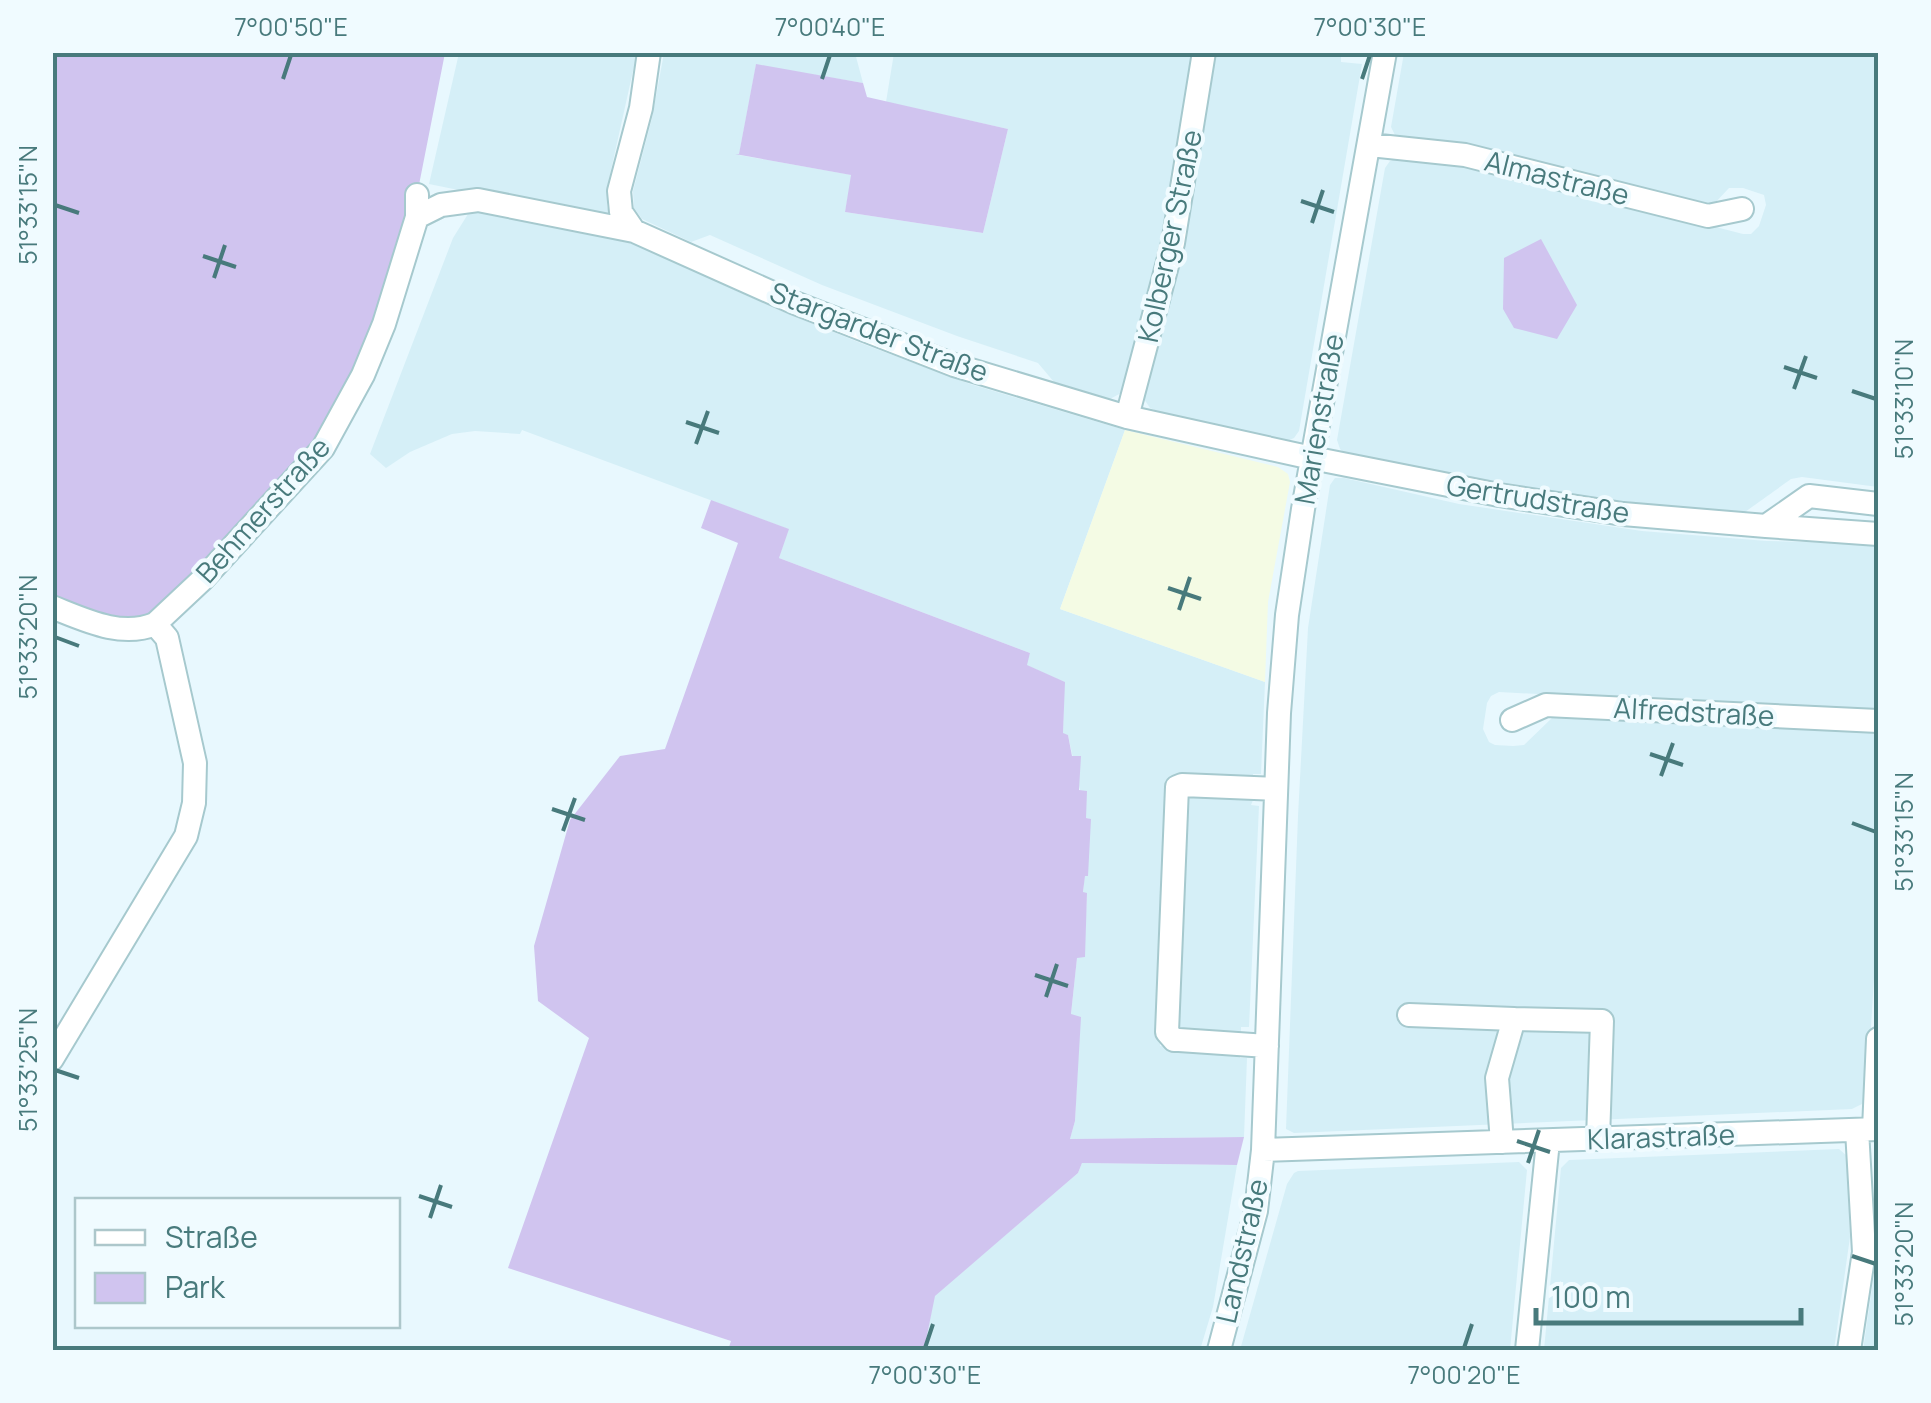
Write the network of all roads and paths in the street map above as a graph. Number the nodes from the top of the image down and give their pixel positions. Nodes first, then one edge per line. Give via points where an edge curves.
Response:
1 (649, 52) edge
2 (1204, 52) edge
3 (1385, 52) edge
4 (1370, 144) junction
5 (1742, 209) dead end
6 (634, 231) junction
7 (1127, 417) junction
8 (1312, 458) junction
9 (1878, 504) edge
10 (1766, 526) junction
11 (1878, 534) edge
12 (52, 608) edge
13 (156, 624) junction
14 (1512, 720) dead end
15 (1878, 721) edge
16 (1276, 789) junction
17 (1410, 1016) dead end
18 (1514, 1019) junction
19 (1878, 1039) edge
20 (1267, 1046) junction
21 (52, 1059) edge
22 (1870, 1129) edge
23 (1598, 1139) junction
24 (1548, 1141) junction
25 (1502, 1142) junction
26 (1263, 1150) junction
27 (1219, 1350) edge
28 (1527, 1350) edge
29 (1850, 1350) edge

1 - 6 street via 620,191 621,212
2 - 7 street, Kolberger Straße via 1173,243
3 - 4 street, Marienstraße
4 - 5 street, Almastraße via 1465,155 1708,216
4 - 8 street, Marienstraße
6 - 7 street, Stargarder Straße via 954,364
6 - 13 street, Behmerstraße via 478,200 417,206 384,324 323,448
7 - 8 street, Stargarder Straße
8 - 10 street, Gertrudstraße via 1623,514
8 - 16 street, Marienstraße via 1287,614
9 - 10 street via 1809,496
10 - 11 street, Gertrudstraße
12 - 13 street via 126,630
13 - 21 street via 167,638 182,695 195,763 194,803 186,836
14 - 15 street, Alfredstraße via 1546,705
16 - 20 street, Marienstraße
16 - 20 street via 1177,788 1167,1032 1174,1040
17 - 18 street
18 - 23 street via 1602,1021
18 - 25 street via 1497,1078
19 - 22 street
20 - 26 street, Marienstraße
22 - 23 street, Klarastraße
22 - 29 street via 1864,1252
23 - 24 street, Klarastraße
24 - 25 street, Klarastraße
24 - 28 street
25 - 26 street, Klarastraße
26 - 27 street, Landstraße via 1256,1211

